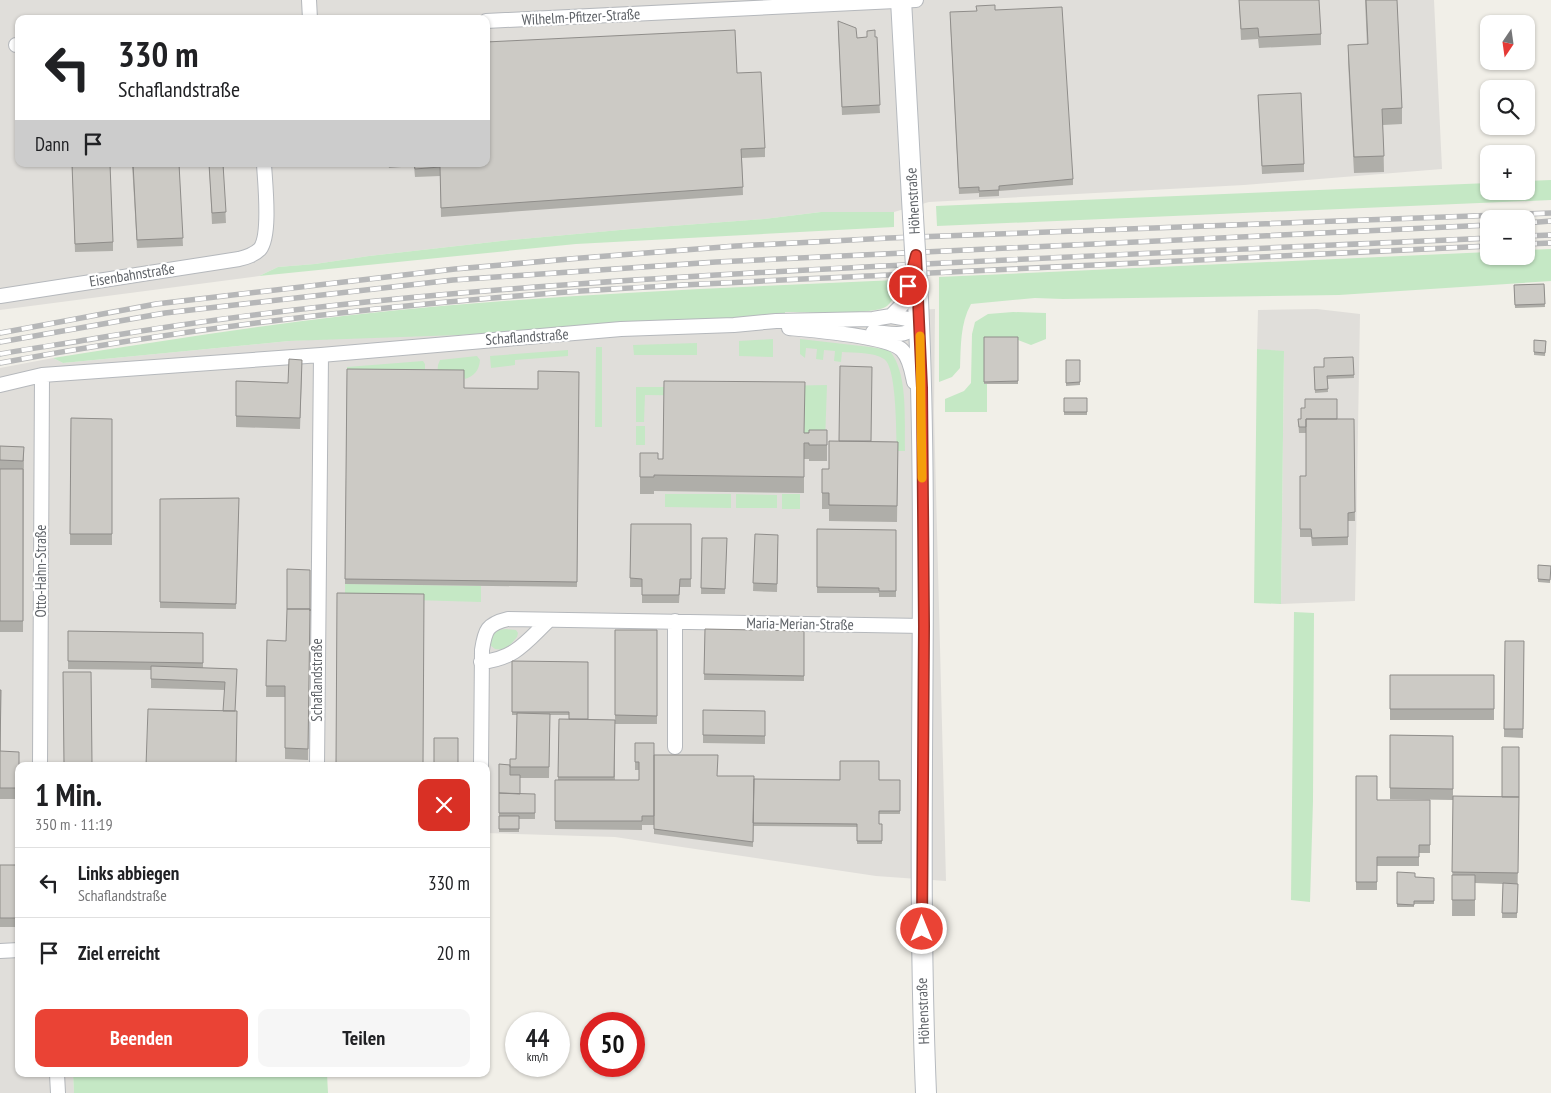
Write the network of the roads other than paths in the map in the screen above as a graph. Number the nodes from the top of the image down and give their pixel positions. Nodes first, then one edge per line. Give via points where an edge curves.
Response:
1 (309, 0) edge
2 (906, 0) edge
3 (310, 15) edge
4 (490, 21) edge
5 (264, 167) edge
6 (0, 296) edge
7 (911, 301) junction
8 (891, 316) junction
9 (919, 320) junction
10 (734, 324) junction
11 (800, 329) junction
12 (322, 355) junction
13 (42, 375) junction
14 (0, 385) edge
15 (922, 426) junction
16 (549, 620) junction
17 (675, 622) junction
18 (924, 626) junction
19 (481, 662) junction
20 (675, 747) dead end
21 (40, 762) edge
22 (317, 762) edge
23 (480, 762) edge
24 (15, 950) edge
25 (0, 951) edge
26 (57, 1077) edge
27 (58, 1093) edge
28 (926, 1093) edge

1 - 3 street
2 - 4 street, Wilhelm-Pfitzer-Straße
2 - 7 main road, Höhenstraße, bridge via 916,255
5 - 6 street, Eisenbahnstraße via 266,224 261,248 252,256
7 - 8 street
7 - 9 main road, Höhenstraße
8 - 9 street, Schaflandstraße
8 - 10 street, Schaflandstraße via 874,320
9 - 11 street, Schaflandstraße via 910,333 900,334
9 - 15 main road, Höhenstraße
10 - 11 street, Schaflandstraße
10 - 12 street, Schaflandstraße via 621,329
11 - 15 street, Schaflandstraße via 868,338 893,344 903,351 911,367
12 - 13 street, Schaflandstraße
12 - 22 street, Schaflandstraße
13 - 14 street, Schaflandstraße
13 - 21 street, Otto-Hahn-Straße
15 - 18 main road, Höhenstraße
16 - 17 street, Maria-Merian-Straße
16 - 19 street via 507,657
16 - 19 street, Maria-Merian-Straße via 508,619 495,622 484,636
17 - 18 street, Maria-Merian-Straße
17 - 20 street
18 - 28 main road, Höhenstraße via 922,999
19 - 23 street, Maria-Merian-Straße
24 - 25 street
26 - 27 street

